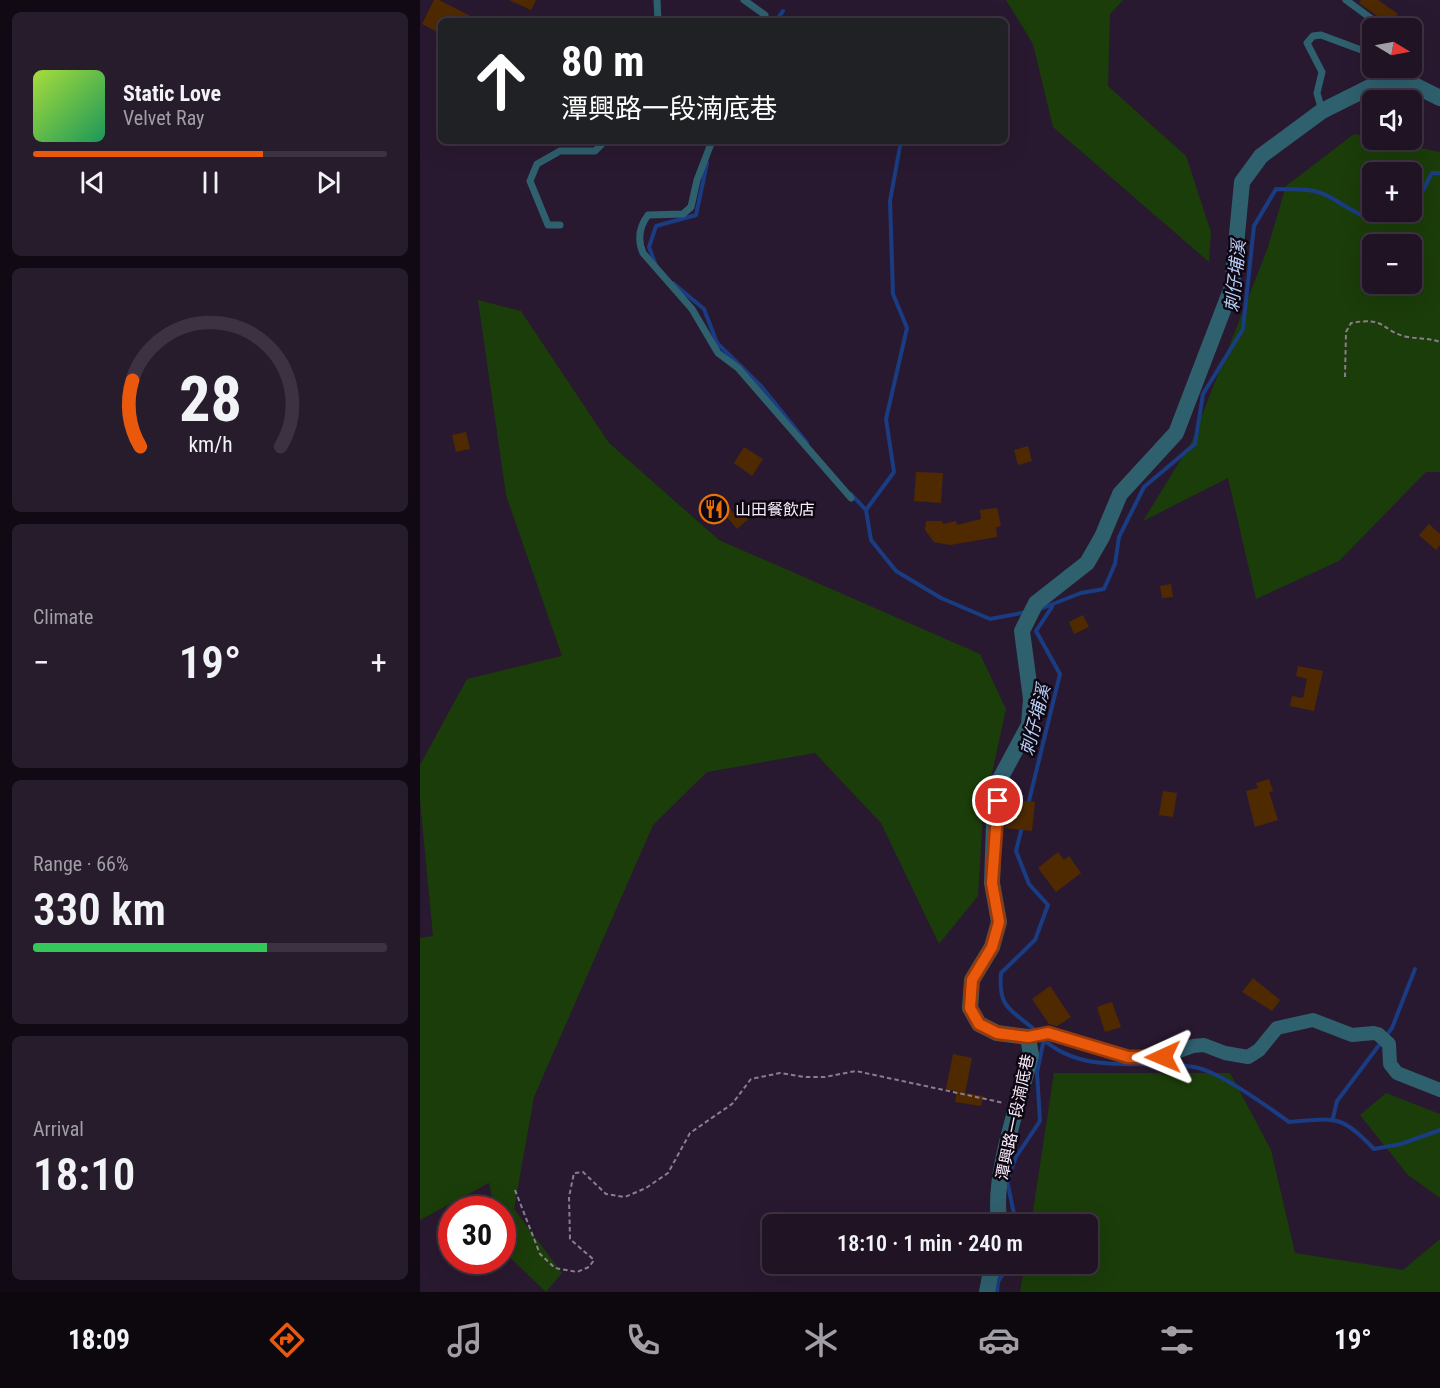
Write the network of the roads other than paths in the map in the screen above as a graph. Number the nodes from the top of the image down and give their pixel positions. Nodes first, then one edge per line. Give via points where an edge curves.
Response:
1 (657, 0) edge
2 (744, 0) edge
3 (1346, 0) edge
4 (658, 18) edge
5 (762, 18) edge
6 (1370, 18) edge
7 (1362, 50) edge
8 (1440, 98) edge
9 (1322, 111) junction
10 (602, 144) edge
11 (711, 144) edge
12 (560, 225) dead end
13 (851, 498) dead end
14 (1028, 1037) junction
15 (1440, 1090) edge
16 (998, 1214) edge
17 (991, 1274) edge
18 (987, 1292) edge

1 - 4 lane
2 - 5 lane via 765,15
3 - 6 lane
7 - 9 lane via 1321,36 1313,36 1307,43 1322,72 1317,93
8 - 9 street, 潭興路一段湳底巷 via 1412,84 1374,85
9 - 14 street, 潭興路一段湳底巷 via 1261,156 1242,182 1232,287 1176,433 1120,494 1087,562 1036,603 1022,631 1031,699 1029,725 1002,777 994,824 992,883 999,922 992,947 972,980 970,1008 979,1024 997,1033
10 - 12 lane via 595,151 560,151 537,164 530,181 548,225
11 - 13 lane via 692,207 683,214 648,215 641,224 639,243 643,253 692,309 718,352 738,368
14 - 15 street via 1048,1033 1128,1057 1163,1057 1204,1045 1248,1057 1277,1028 1313,1020 1352,1035 1376,1034 1389,1044 1390,1064 1397,1073
14 - 16 street, 潭興路一段湳底巷 via 1031,1055 1002,1169
17 - 18 street

